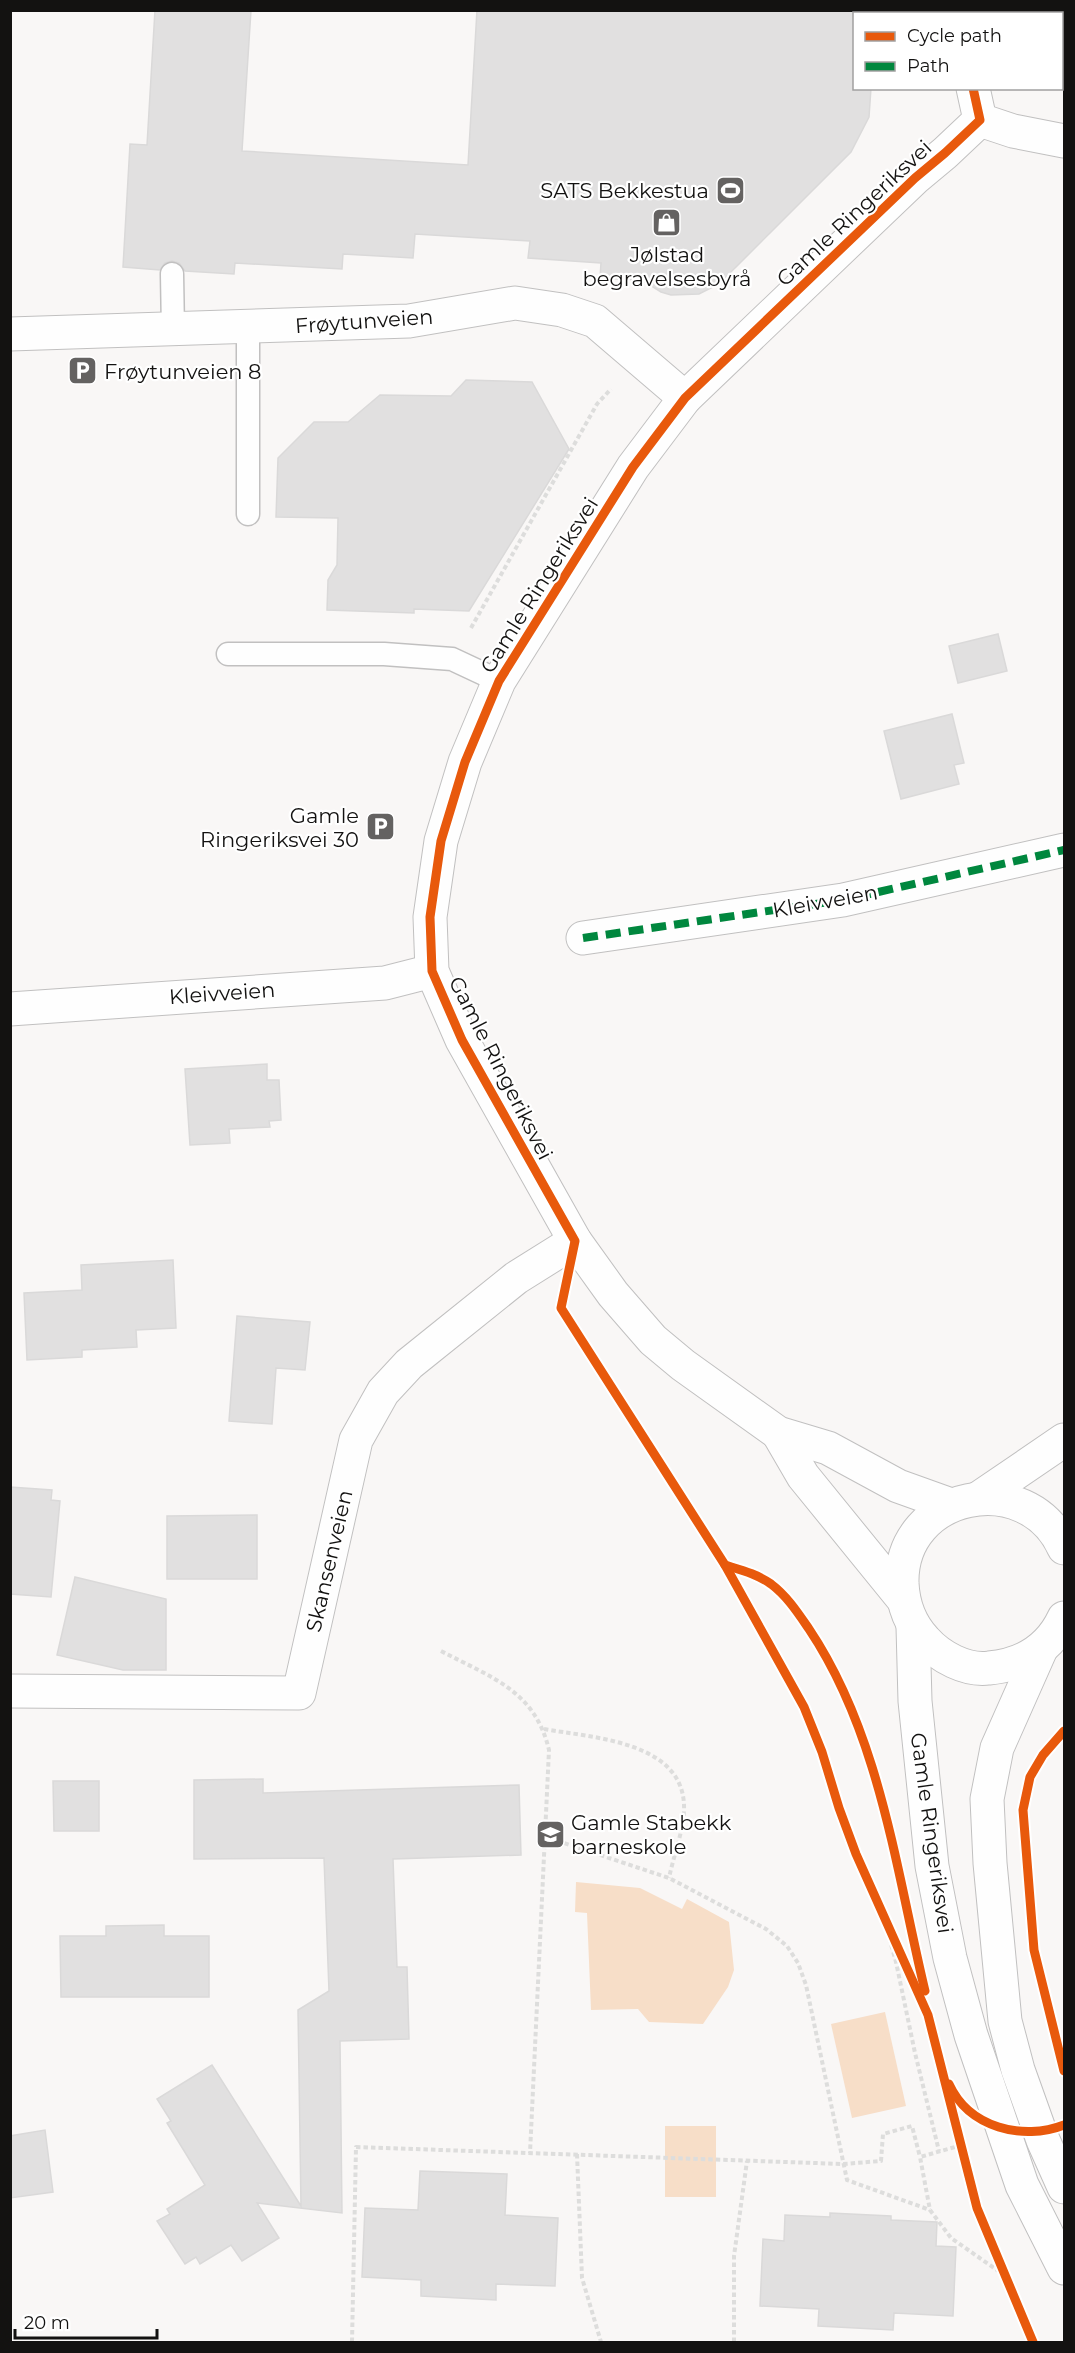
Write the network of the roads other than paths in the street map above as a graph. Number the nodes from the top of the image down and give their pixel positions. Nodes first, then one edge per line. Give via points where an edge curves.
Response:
1 (972, 90) edge
2 (980, 120) junction
3 (1065, 141) edge
4 (172, 274) dead end
5 (248, 327) junction
6 (173, 331) junction
7 (10, 334) edge
8 (685, 398) junction
9 (248, 514) dead end
10 (228, 654) dead end
11 (499, 681) junction
12 (1065, 850) edge
13 (583, 938) dead end
14 (432, 971) junction
15 (10, 1010) edge
16 (574, 1241) junction
17 (778, 1433) junction
18 (1065, 1440) edge
19 (965, 1501) junction
20 (1064, 1546) edge
21 (908, 1613) junction
22 (1057, 1632) edge
23 (10, 1691) edge
24 (1065, 2187) edge
25 (1065, 2268) edge

1 - 2 street
2 - 3 street
2 - 8 street, Gamle Ringeriksvei
4 - 6 lane
5 - 6 street, Frøytunveien
5 - 8 street, Frøytunveien via 409,321 515,303 562,310 596,321
5 - 9 lane
6 - 7 street, Frøytunveien
8 - 11 street, Gamle Ringeriksvei via 633,467
10 - 11 lane via 384,654 452,659
11 - 14 street, Gamle Ringeriksvei via 465,762 441,841 429,917
12 - 13 street, Kleivveien via 843,900
14 - 15 street, Kleivveien via 385,983
14 - 16 street, Gamle Ringeriksvei via 462,1040
16 - 17 street, Gamle Ringeriksvei via 653,1340
16 - 23 street, Skansenveien via 516,1278 409,1364 383,1392 356,1440 299,1693
17 - 19 street, Gamle Ringeriksvei via 828,1448 898,1486
17 - 21 street, Gamle Ringeriksvei via 803,1476
18 - 19 street
19 - 20 street, Gamle Ringeriksvei via 1004,1499 1028,1507 1048,1522
19 - 21 street via 928,1521 911,1544 902,1571
21 - 22 street via 933,1650 958,1664 987,1669 1016,1664
21 - 25 street, Gamle Ringeriksvei via 932,1866 950,1958 970,2035 1022,2185
22 - 24 street via 997,1748 987,1799 1005,2020 1043,2140

